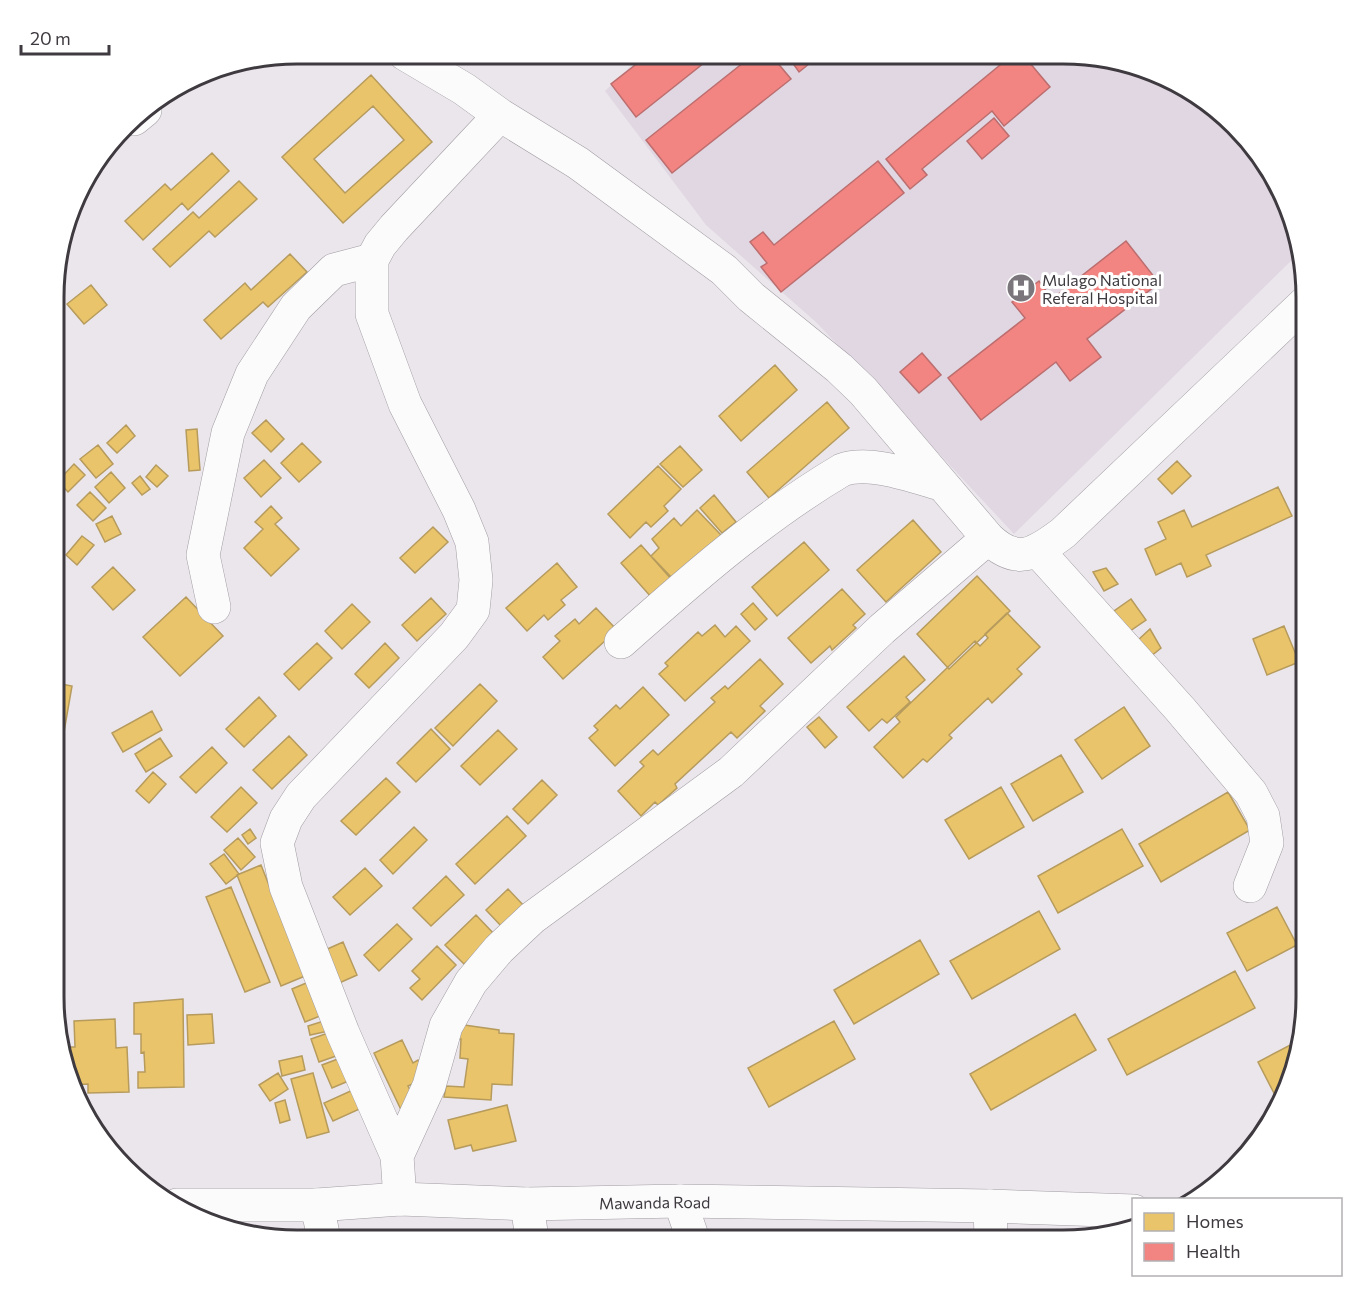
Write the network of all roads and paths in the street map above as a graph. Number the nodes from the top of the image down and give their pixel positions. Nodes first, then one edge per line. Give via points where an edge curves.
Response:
1 (422, 64) edge
2 (500, 115) junction
3 (372, 260) junction
4 (1296, 312) edge
5 (940, 484) junction
6 (988, 538) junction
7 (1038, 551) junction
8 (214, 607) dead end
9 (621, 642) dead end
10 (1250, 886) dead end
11 (396, 1156) junction
12 (400, 1199) junction
13 (680, 1201) junction
14 (527, 1204) junction
15 (194, 1205) edge
16 (317, 1205) junction
17 (990, 1206) junction
18 (1131, 1217) edge
19 (322, 1230) edge
20 (531, 1230) edge
21 (690, 1230) edge
22 (991, 1230) edge

1 - 2 street
2 - 3 street via 394,228
2 - 5 street via 578,163 724,270 863,391
3 - 8 street via 334,270 296,307 252,374 228,433 203,555
3 - 11 street via 372,314 405,405 472,542 476,580 473,610 454,636 301,796 286,819 278,843 286,887
4 - 7 street via 1063,533
5 - 6 street
5 - 9 street via 896,471 850,467 842,470 767,519
6 - 7 street via 1013,555
6 - 11 street via 882,630 731,772 532,918 499,949 471,982 446,1026 429,1086
7 - 10 street via 1251,793 1263,816 1267,843
11 - 12 street
12 - 14 street, Mawanda Road
12 - 16 street, Mawanda Road
13 - 14 street, Mawanda Road
13 - 17 street, Mawanda Road
13 - 21 street
14 - 20 street
15 - 16 street, Mawanda Road
16 - 19 street
17 - 18 street, Mawanda Road
17 - 22 street

